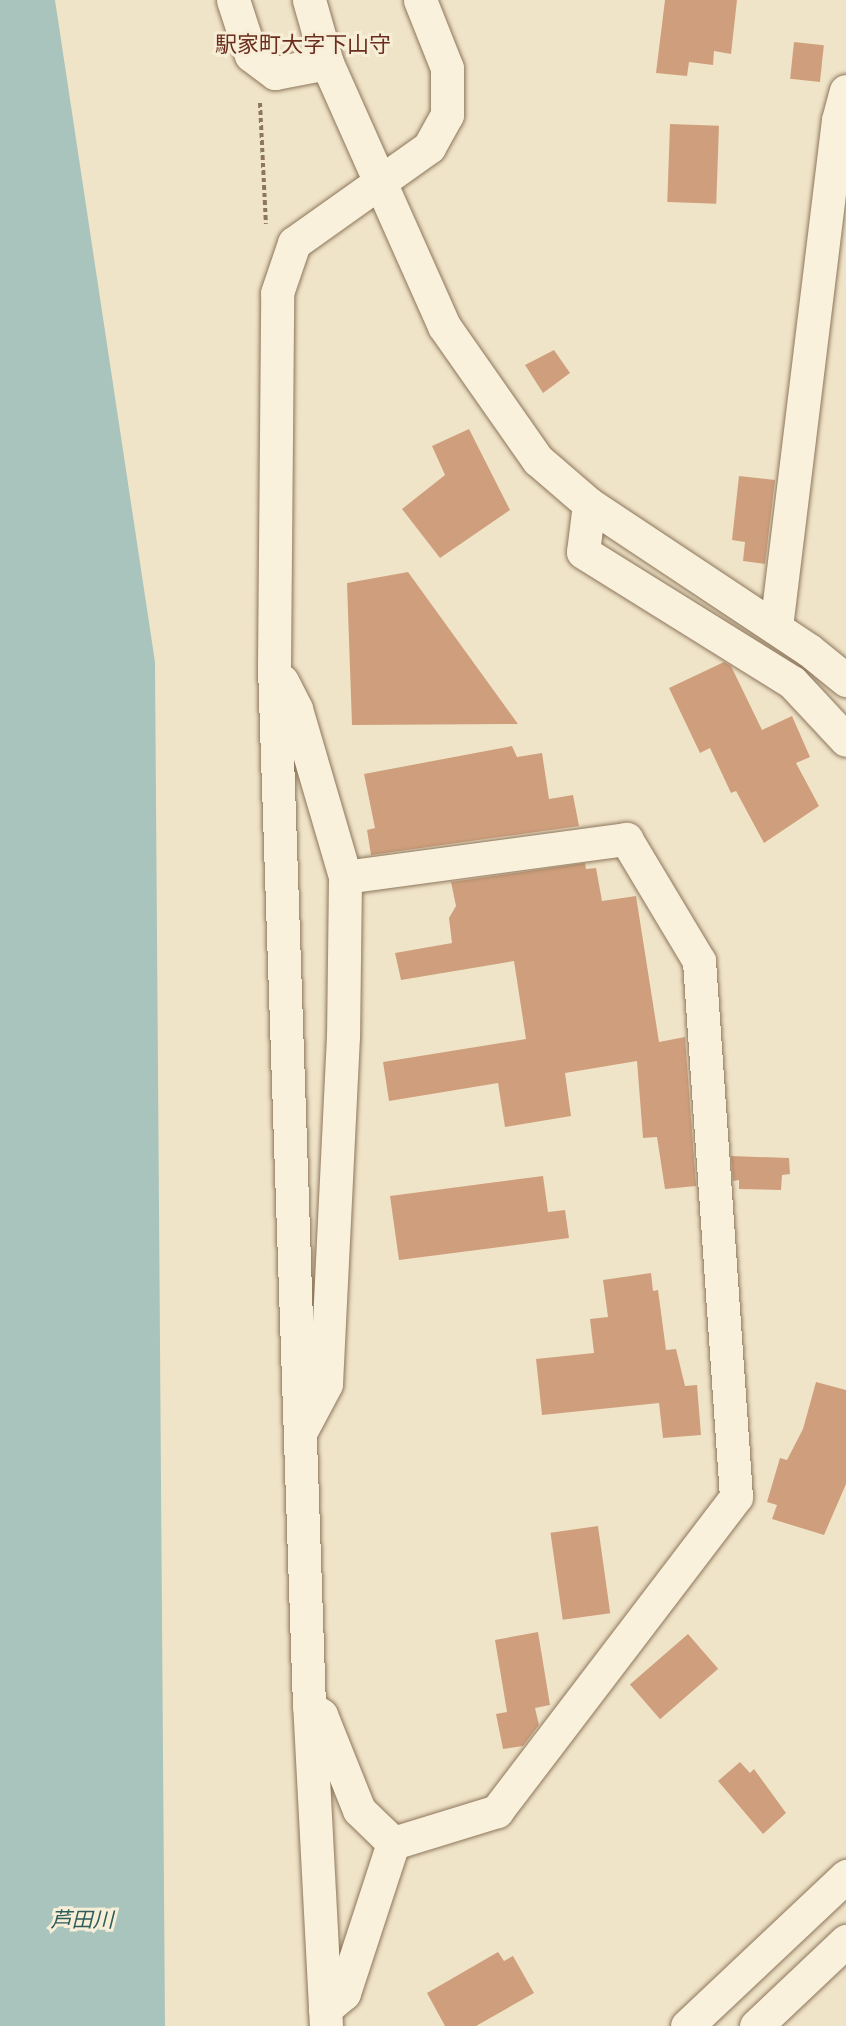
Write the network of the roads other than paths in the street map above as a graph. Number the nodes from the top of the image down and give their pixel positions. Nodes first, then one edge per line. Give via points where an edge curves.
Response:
1 (233, 0) edge
2 (309, 0) edge
3 (420, 0) edge
4 (327, 63) junction
5 (846, 91) edge
6 (381, 183) junction
7 (589, 504) junction
8 (776, 627) junction
9 (274, 665) junction
10 (846, 680) edge
11 (846, 740) edge
12 (345, 877) junction
13 (300, 1433) junction
14 (309, 1706) junction
15 (393, 1843) junction
16 (846, 1876) edge
17 (846, 1941) edge
18 (326, 2018) edge
19 (687, 2026) edge
20 (756, 2026) edge

1 - 4 street via 251,55 275,73
2 - 4 street
3 - 6 street via 447,68 447,115 429,147
4 - 6 street
5 - 8 street via 838,120
6 - 7 street via 444,326 538,460
6 - 9 street via 294,243 277,293
7 - 8 street
7 - 11 street via 583,552 792,682
8 - 10 street
9 - 12 street via 296,709
9 - 13 street
12 - 13 street via 343,1036 326,1384
12 - 15 street via 626,839 699,961 736,1497 497,1811
13 - 14 street
14 - 15 street via 321,1715 359,1810
14 - 18 street
15 - 18 street via 344,1993
16 - 19 street
17 - 20 street

